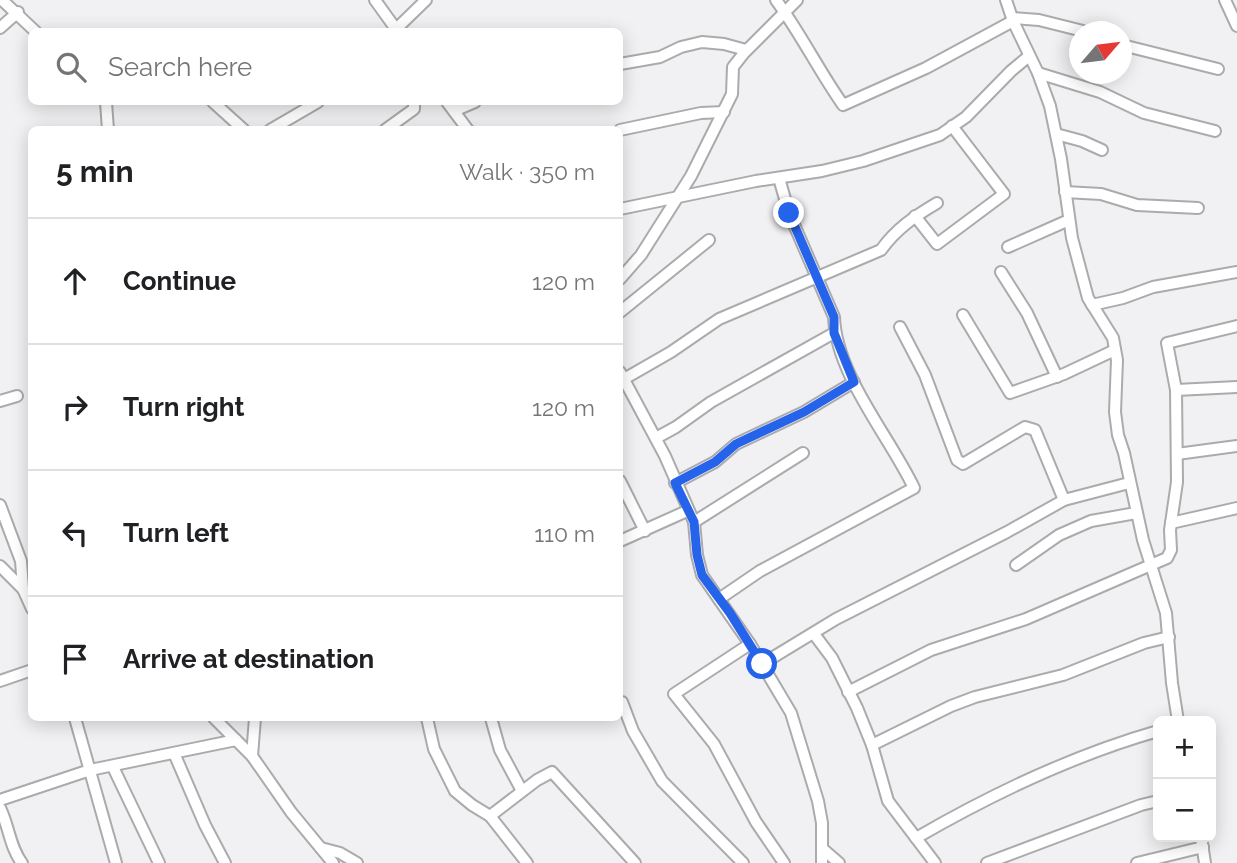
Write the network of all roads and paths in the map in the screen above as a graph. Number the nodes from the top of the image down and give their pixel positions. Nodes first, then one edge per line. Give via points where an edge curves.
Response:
1 (2, 0) edge
2 (375, 0) edge
3 (426, 0) edge
4 (776, 0) edge
5 (797, 0) edge
6 (1006, 0) edge
7 (1225, 0) edge
8 (18, 12) junction
9 (785, 13) junction
10 (1012, 19) junction
11 (1237, 26) edge
12 (0, 27) edge
13 (32, 28) edge
14 (394, 28) edge
15 (399, 28) edge
16 (1069, 28) edge
17 (1132, 48) edge
18 (746, 50) junction
19 (1029, 56) junction
20 (623, 64) edge
21 (1218, 69) dead end
22 (1038, 73) junction
23 (109, 105) edge
24 (216, 105) edge
25 (313, 105) edge
26 (414, 105) edge
27 (450, 106) edge
28 (724, 112) junction
29 (108, 126) edge
30 (240, 126) edge
31 (281, 126) edge
32 (390, 126) edge
33 (465, 126) edge
34 (952, 126) junction
35 (623, 129) edge
36 (1215, 131) dead end
37 (1056, 134) junction
38 (1102, 150) dead end
39 (779, 178) junction
40 (1065, 192) junction
41 (678, 198) junction
42 (937, 203) dead end
43 (623, 208) edge
44 (1198, 208) dead end
45 (915, 216) junction
46 (1069, 220) junction
47 (709, 240) dead end
48 (1008, 247) dead end
49 (1001, 272) dead end
50 (1237, 272) edge
51 (623, 276) edge
52 (817, 276) junction
53 (1092, 305) junction
54 (623, 311) edge
55 (963, 315) dead end
56 (1237, 326) edge
57 (900, 327) dead end
58 (834, 333) junction
59 (1115, 350) junction
60 (623, 376) edge
61 (1057, 377) junction
62 (623, 378) edge
63 (854, 382) junction
64 (1237, 387) edge
65 (1176, 390) junction
66 (17, 396) dead end
67 (0, 401) edge
68 (656, 438) junction
69 (1237, 446) edge
70 (803, 453) dead end
71 (1177, 454) junction
72 (675, 483) junction
73 (1129, 483) junction
74 (623, 487) edge
75 (1064, 500) junction
76 (0, 505) edge
77 (1237, 508) edge
78 (687, 511) junction
79 (1136, 513) junction
80 (694, 522) junction
81 (1171, 523) junction
82 (645, 531) junction
83 (623, 540) edge
84 (1016, 565) dead end
85 (0, 566) edge
86 (1153, 566) junction
87 (23, 589) junction
88 (719, 599) junction
89 (28, 600) edge
90 (814, 634) junction
91 (1169, 637) junction
92 (750, 644) junction
93 (762, 664) junction
94 (28, 671) edge
95 (0, 681) edge
96 (848, 692) junction
97 (623, 705) edge
98 (1177, 716) edge
99 (76, 721) edge
100 (217, 721) edge
101 (255, 721) edge
102 (428, 721) edge
103 (492, 721) edge
104 (1153, 733) edge
105 (236, 740) junction
106 (872, 745) junction
107 (174, 753) junction
108 (252, 756) junction
109 (113, 767) junction
110 (90, 770) junction
111 (522, 791) junction
112 (0, 800) edge
113 (1153, 802) edge
114 (0, 808) edge
115 (490, 816) junction
116 (916, 838) junction
117 (1202, 842) edge
118 (321, 848) junction
119 (824, 850) junction
120 (22, 863) edge
121 (116, 863) edge
122 (159, 863) edge
123 (225, 863) edge
124 (333, 863) edge
125 (357, 863) edge
126 (527, 863) edge
127 (635, 863) edge
128 (743, 863) edge
129 (784, 863) edge
130 (822, 863) edge
131 (839, 863) edge
132 (935, 863) edge
133 (987, 863) edge
134 (1137, 863) edge
135 (1205, 863) edge

1 - 8 street
2 - 14 street
3 - 15 street
4 - 9 street
5 - 9 street
6 - 10 street
7 - 11 street
8 - 12 street
8 - 13 street
9 - 10 street via 843,105 926,68
9 - 18 street
10 - 16 street
10 - 19 street
17 - 21 street
18 - 20 street via 702,42 660,58
18 - 28 street via 733,67 732,93
19 - 22 street
19 - 34 street
22 - 36 street via 1100,92 1144,113
22 - 37 street
23 - 29 street
24 - 30 street
25 - 31 street
26 - 32 street
27 - 33 street
28 - 35 street
28 - 41 street
34 - 39 street via 940,135 863,160
34 - 45 street via 1004,194 937,244
37 - 38 street
37 - 40 street
39 - 41 street
39 - 52 street
40 - 44 street via 1101,194 1137,205
40 - 46 street
41 - 43 street
41 - 51 street
42 - 45 street
45 - 52 street via 881,250
46 - 48 street
46 - 53 street
47 - 54 street
49 - 61 street via 1027,313
50 - 53 street via 1153,287
52 - 58 street via 834,317
52 - 60 street via 719,319 671,352
53 - 59 street via 1113,338
55 - 61 street via 1010,393
56 - 65 street via 1167,342
57 - 75 street via 925,375 957,460 963,464 1025,427 1035,429
58 - 63 street
58 - 68 street
59 - 61 street
59 - 73 street via 1115,412
62 - 68 street
63 - 72 street via 736,444 715,462
63 - 88 street via 915,488 760,570
64 - 65 street
65 - 71 street
66 - 67 street
68 - 72 street
69 - 71 street
70 - 80 street
71 - 81 street
72 - 78 street
73 - 75 street
73 - 79 street
74 - 82 street
75 - 90 street via 870,600
76 - 87 street via 21,561
77 - 81 street
78 - 80 street
78 - 82 street
79 - 84 street via 1091,522 1059,535
79 - 86 street
80 - 88 street via 702,575
81 - 86 street via 1171,550
82 - 83 street
85 - 87 street
86 - 91 street
86 - 96 street via 1026,619 931,650
87 - 89 street
88 - 92 street
90 - 93 street
90 - 96 street
91 - 98 street
91 - 106 street via 1063,675 975,697
92 - 93 street
92 - 129 street via 674,694 714,744
93 - 119 street via 791,713 799,737 818,801
94 - 95 street
96 - 106 street
97 - 128 street via 662,781
99 - 110 street
100 - 105 street
101 - 108 street
102 - 115 street via 434,749 455,791
103 - 111 street via 500,750
104 - 116 street via 1047,772
105 - 107 street
105 - 108 street
106 - 116 street via 888,801
107 - 109 street
107 - 123 street
108 - 118 street
109 - 110 street
109 - 122 street
110 - 112 street
110 - 121 street
111 - 115 street
111 - 127 street via 552,772
113 - 133 street
114 - 120 street
115 - 126 street
116 - 132 street
117 - 134 street
117 - 135 street
118 - 124 street
118 - 125 street
119 - 130 street
119 - 131 street

